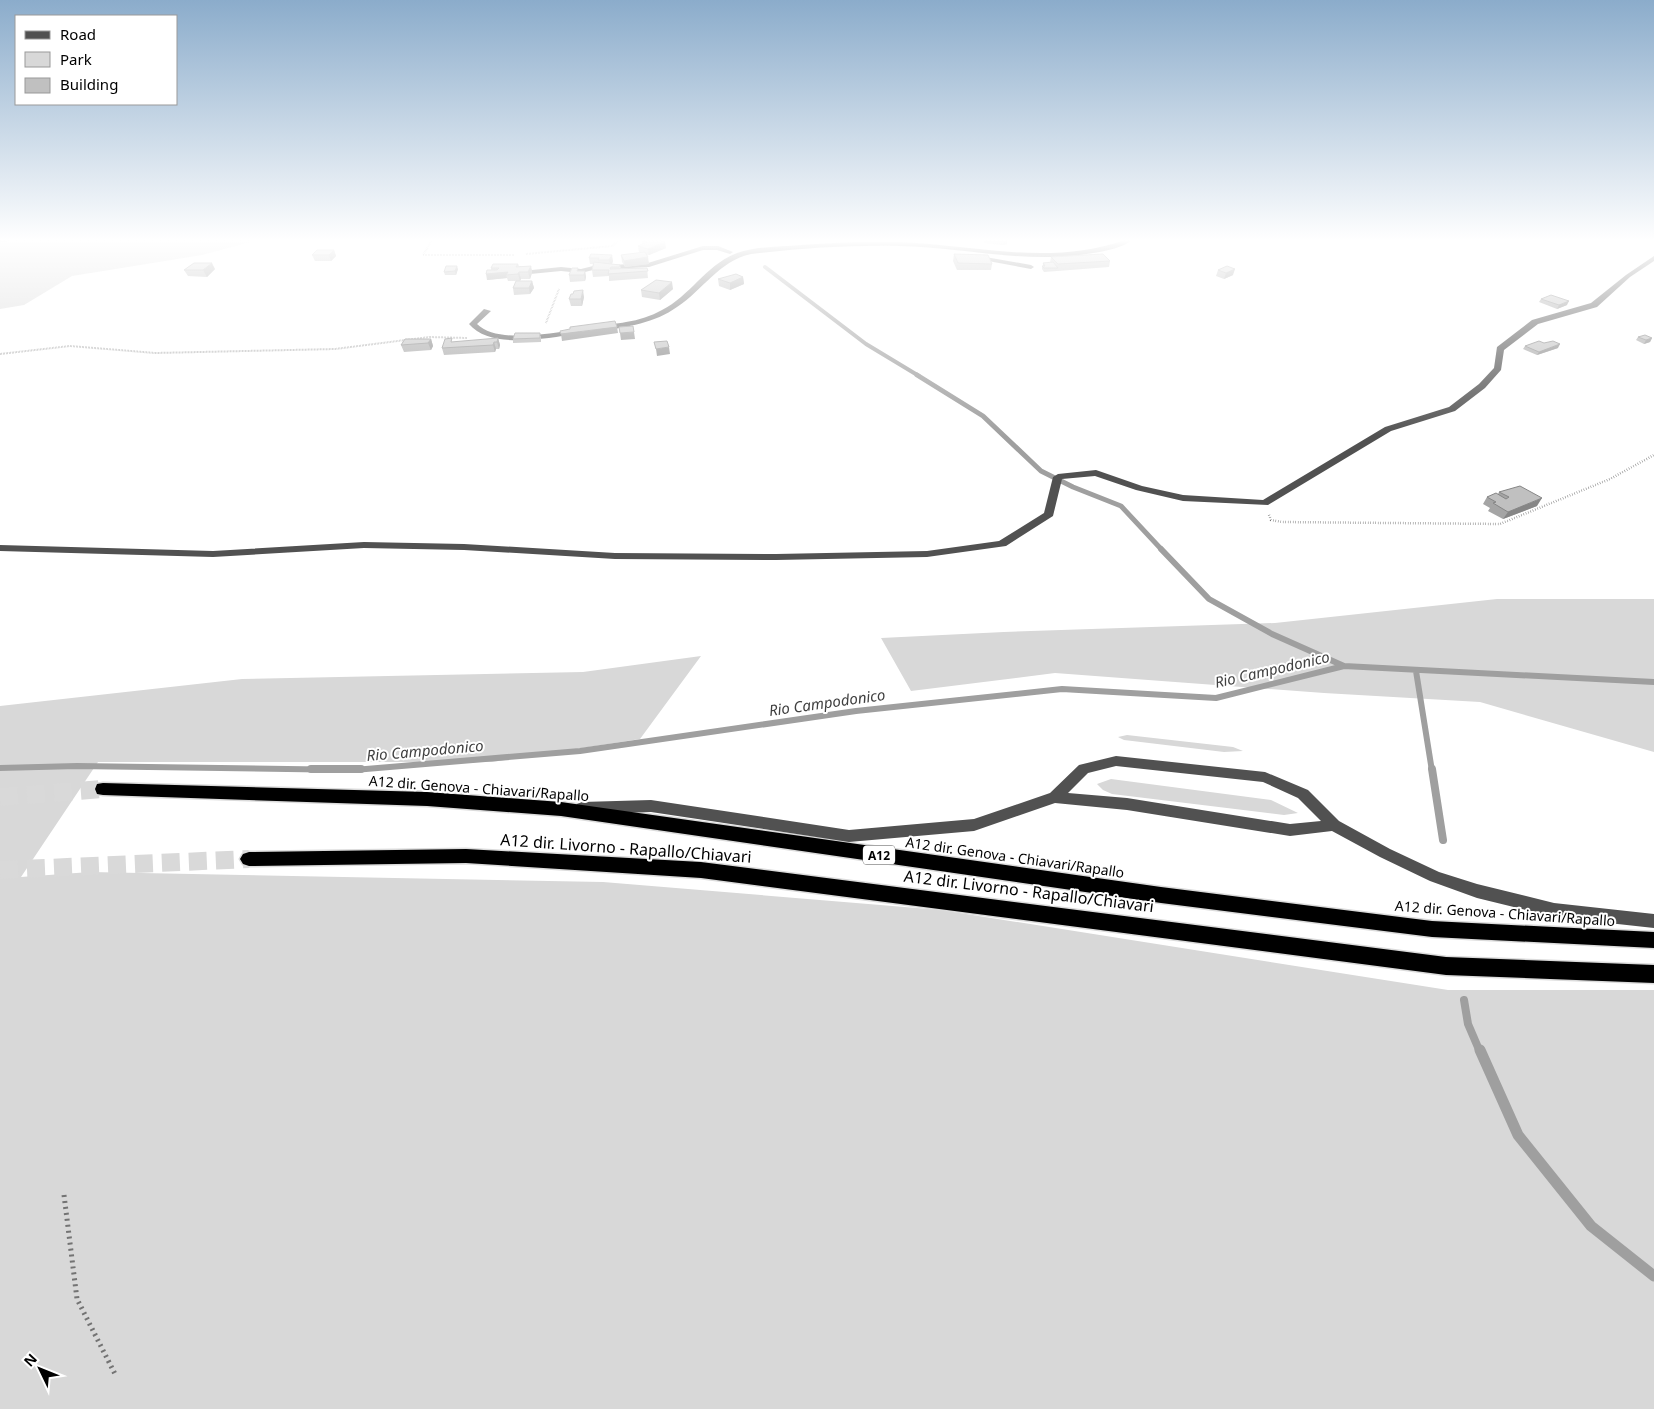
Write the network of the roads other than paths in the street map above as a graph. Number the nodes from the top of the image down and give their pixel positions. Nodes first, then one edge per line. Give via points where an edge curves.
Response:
1 (674, 306) edge
2 (1591, 306) edge
3 (487, 311) dead end
4 (0, 548) edge
5 (103, 789) tunnel mouth
6 (1055, 797) junction
7 (561, 809) junction
8 (1334, 825) junction
9 (249, 859) tunnel mouth
10 (1654, 921) edge
11 (1654, 940) edge
12 (1654, 974) edge

1 - 3 street via 647,321 585,331 500,338 479,330 473,324
2 - 4 street via 1535,322 1500,349 1498,368 1482,386 1452,409 1388,430 1265,503 1183,498 1139,488 1096,473 1058,477 1049,514 1002,544 927,554 776,557 615,556 364,545 213,554
5 - 7 highway, A12 dir. Genova - Chiavari/Rapallo / A12 via 427,799
6 - 7 street via 974,825 849,836 651,806
6 - 8 street via 1127,804 1290,830
6 - 8 street via 1084,769 1116,760 1265,777 1303,794
7 - 11 highway, A12 dir. Genova - Chiavari/Rapallo / A12 via 1161,895 1422,928
8 - 10 street via 1435,877 1477,891 1554,910
9 - 12 highway, A12 dir. Livorno - Rapallo/Chiavari via 466,856 701,870 1446,966

